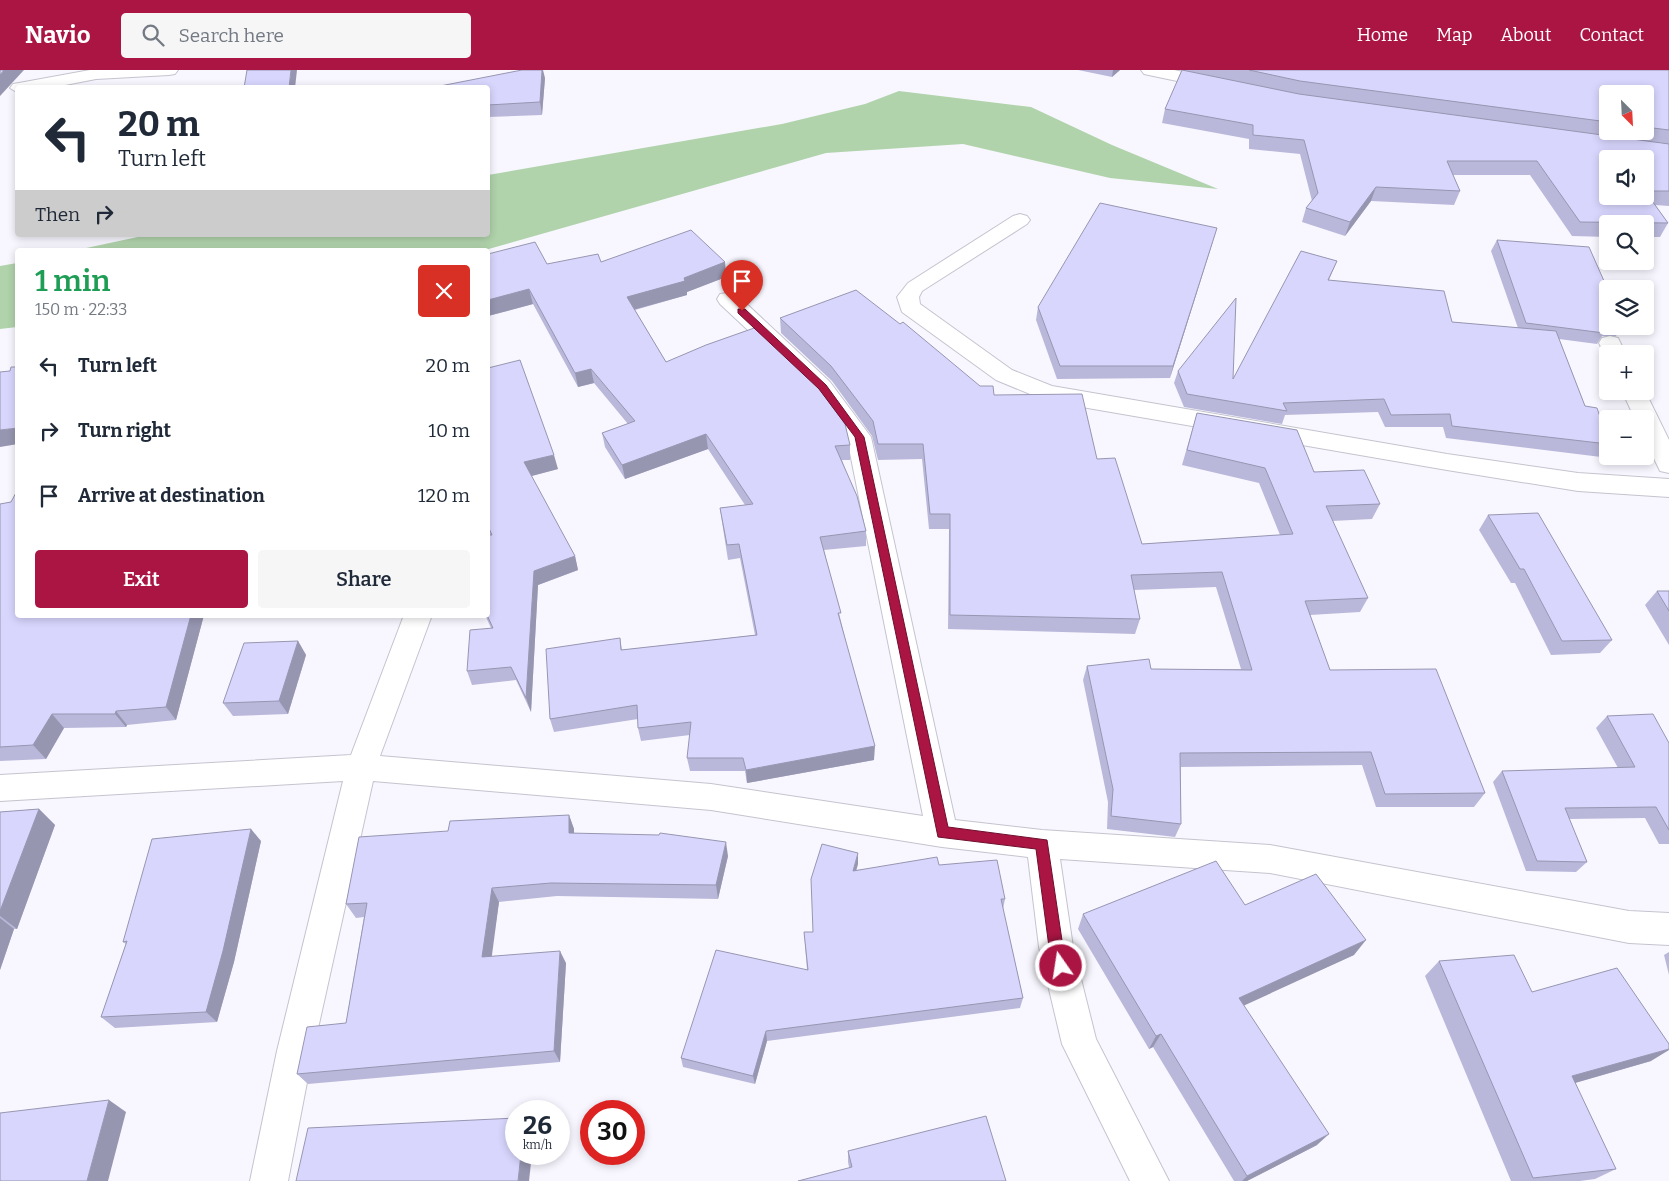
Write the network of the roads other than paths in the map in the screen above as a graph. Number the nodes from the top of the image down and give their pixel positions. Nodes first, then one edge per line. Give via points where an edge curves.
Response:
1 (169, 70) edge
2 (1150, 70) edge
3 (35, 85) edge
4 (1229, 87) edge
5 (15, 89) edge
6 (0, 92) edge
7 (1020, 220) dead end
8 (728, 299) dead end
9 (1654, 416) edge
10 (1669, 416) edge
11 (1654, 434) edge
12 (1669, 465) edge
13 (1669, 488) edge
14 (417, 618) edge
15 (361, 766) junction
16 (0, 788) edge
17 (942, 833) junction
18 (1042, 844) junction
19 (1669, 929) edge
20 (269, 1181) edge
21 (1150, 1181) edge

1 - 3 street via 96,74
2 - 4 street
5 - 6 street
7 - 13 street via 915,287 908,297 910,307 1004,375 1047,392 1448,462 1578,482
8 - 17 street via 822,387 859,437
9 - 10 street
11 - 12 street
14 - 15 street
15 - 16 street
15 - 17 street via 712,797
15 - 20 street via 295,1051
17 - 18 street
18 - 19 street via 1270,859 1629,927
18 - 21 street via 1056,947 1080,1044

